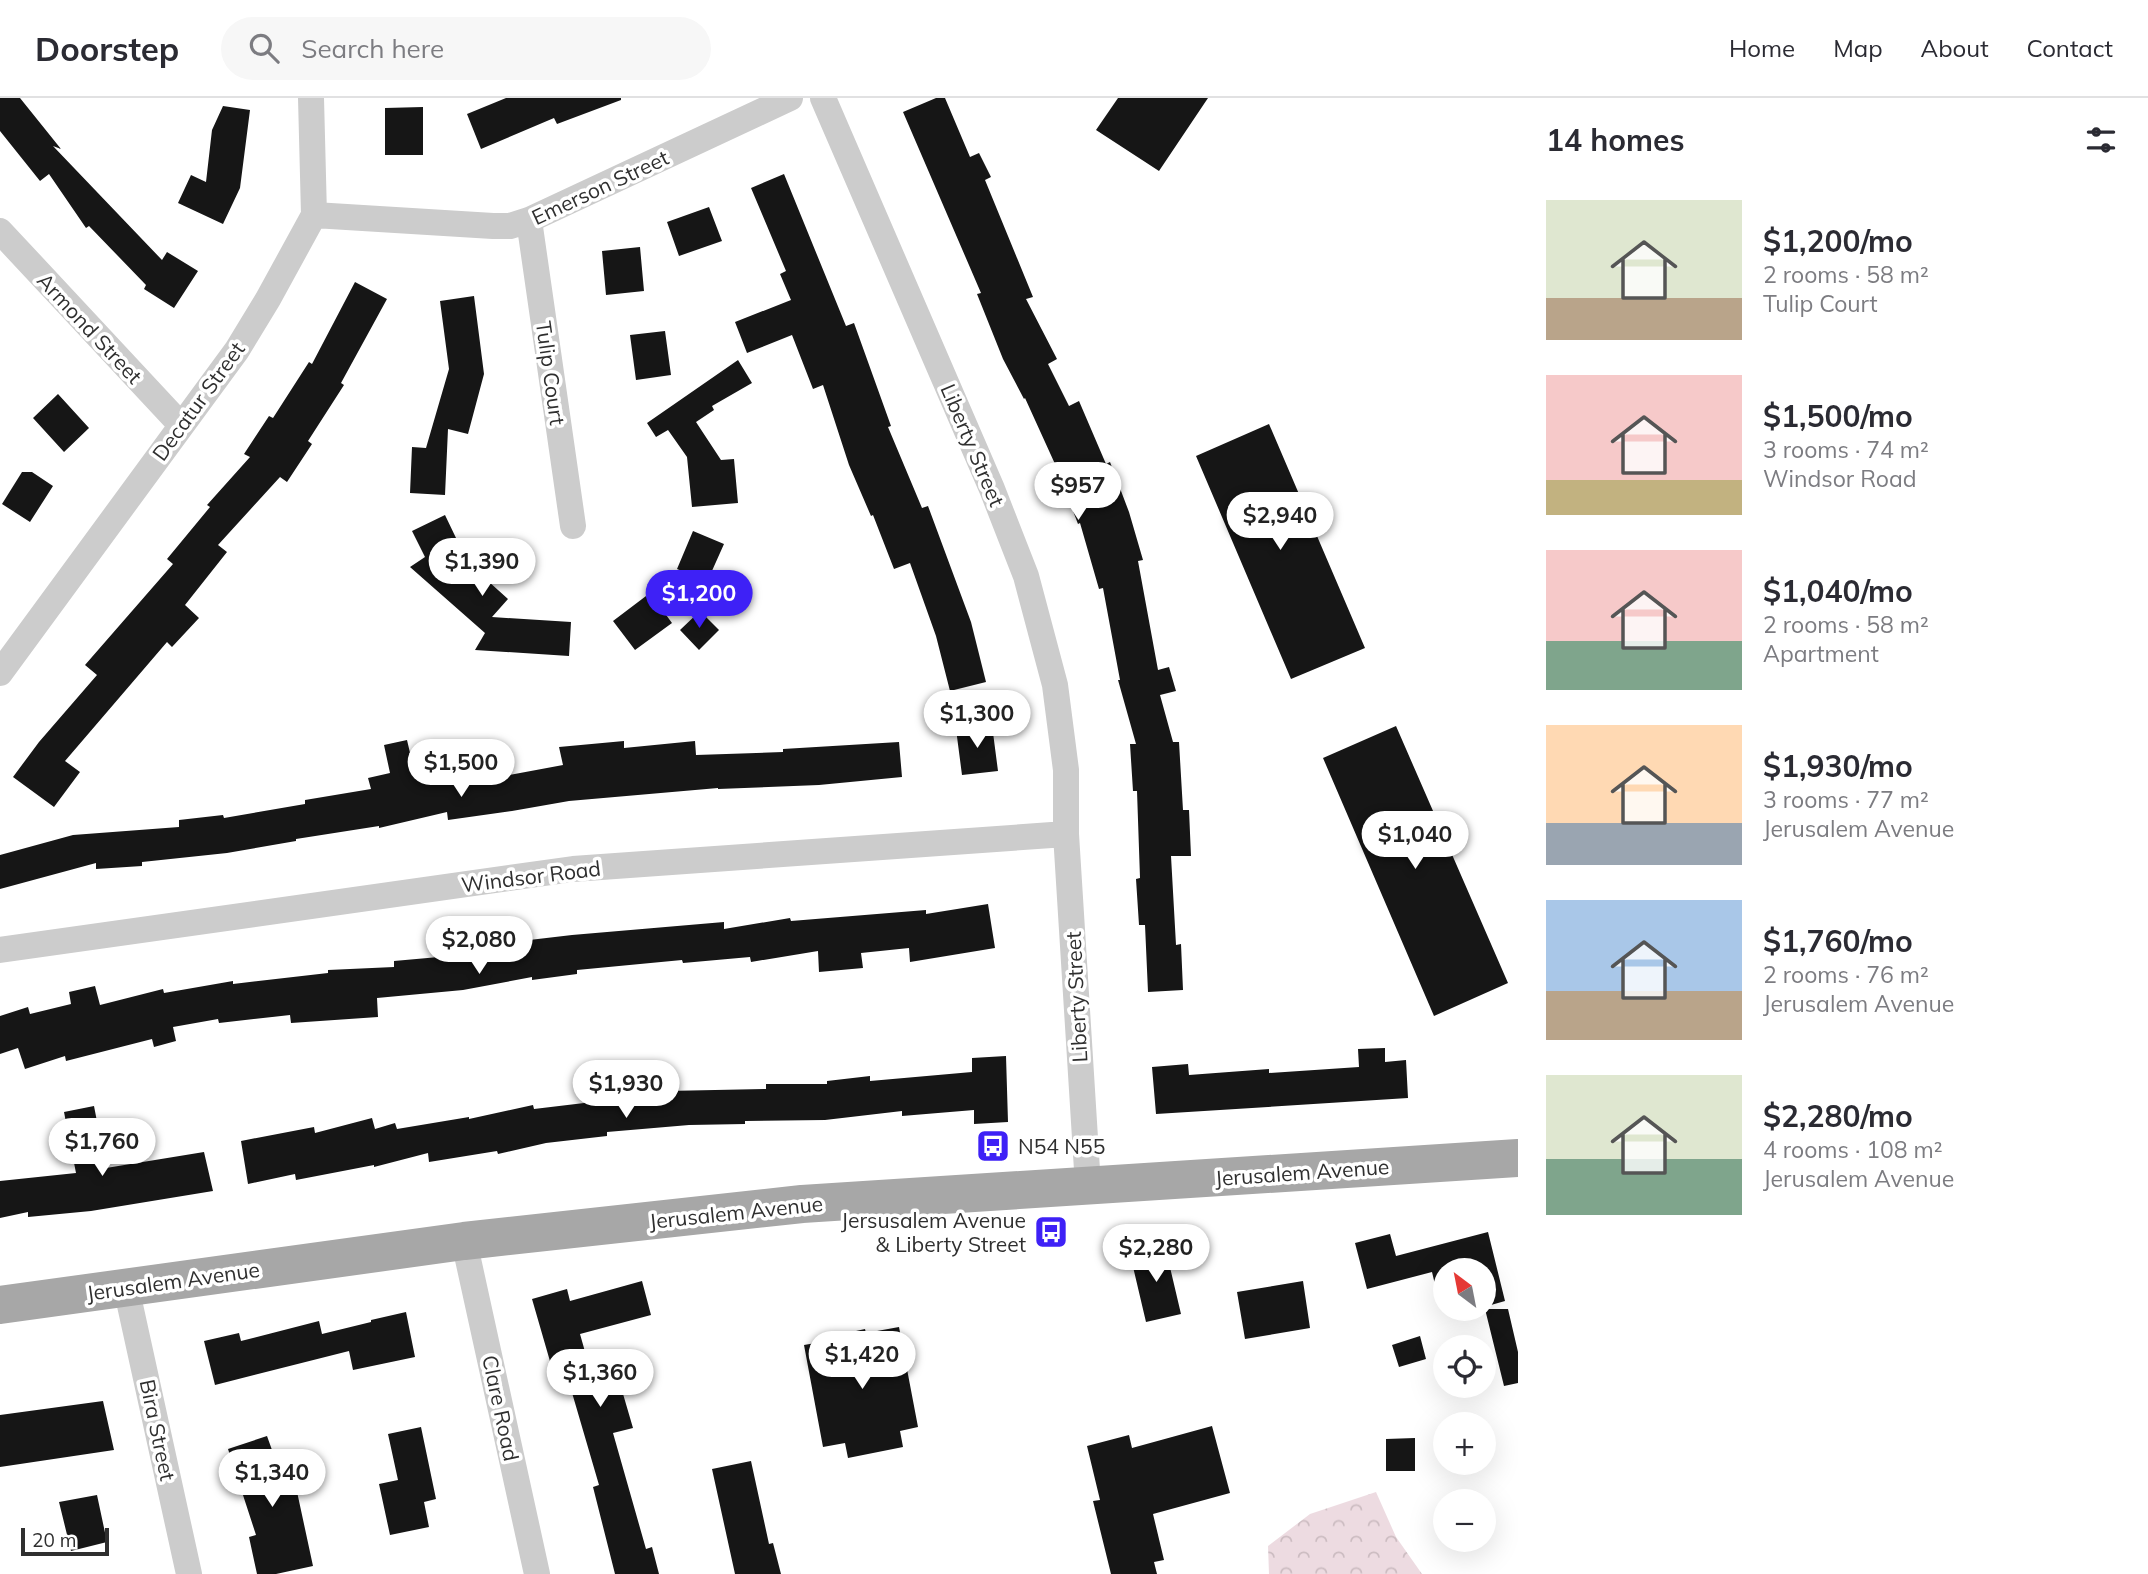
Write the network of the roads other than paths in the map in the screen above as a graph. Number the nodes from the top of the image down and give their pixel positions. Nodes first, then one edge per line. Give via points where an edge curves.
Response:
1 (312, 98) edge
2 (790, 98) edge
3 (823, 98) edge
4 (314, 215) junction
5 (529, 220) junction
6 (0, 231) edge
7 (180, 424) junction
8 (573, 526) dead end
9 (0, 673) edge
10 (1066, 834) junction
11 (0, 950) edge
12 (1518, 1158) edge
13 (1087, 1186) junction
14 (464, 1241) junction
15 (126, 1287) junction
16 (0, 1305) edge
17 (190, 1574) edge
18 (537, 1574) edge

1 - 4 street, Decatur Street
2 - 5 street, Emerson Street
3 - 10 street, Liberty Street via 1026,576 1055,685 1066,770
4 - 5 street, Emerson Street via 493,226
4 - 7 street, Decatur Street via 237,350
5 - 8 street, Tulip Court
6 - 7 street, Armond Street
7 - 9 street, Decatur Street
10 - 11 street, Windsor Road via 573,869
10 - 13 street, Liberty Street
12 - 13 main road, Jerusalem Avenue
13 - 14 main road, Jerusalem Avenue via 802,1203
14 - 15 main road, Jerusalem Avenue
14 - 18 street, Clare Road
15 - 16 main road, Jerusalem Avenue
15 - 17 street, Bira Street

